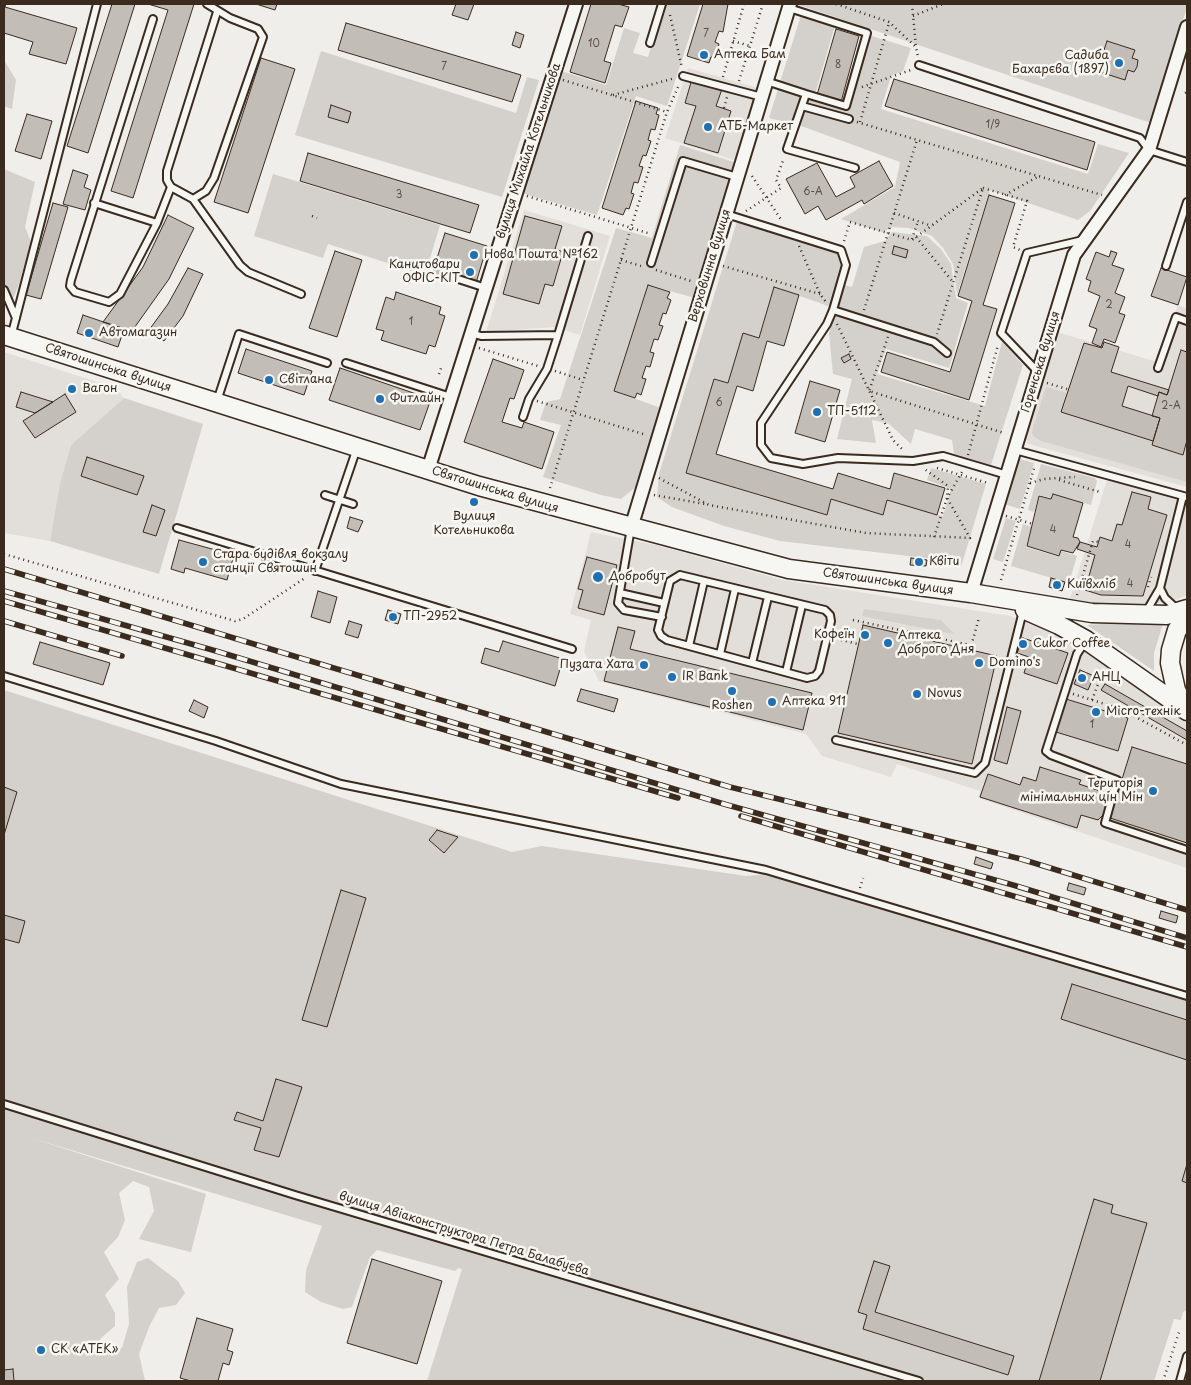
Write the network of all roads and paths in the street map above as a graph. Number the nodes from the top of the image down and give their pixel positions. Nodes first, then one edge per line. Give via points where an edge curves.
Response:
1 (98, 4) edge
2 (208, 4) edge
3 (576, 4) edge
4 (662, 4) edge
5 (744, 4) edge
6 (763, 4) edge
7 (836, 4) edge
8 (912, 4) edge
9 (943, 4) edge
10 (789, 6) edge
11 (669, 10) dead end
12 (217, 12) junction
13 (913, 16) junction
14 (153, 19) dead end
15 (889, 22) junction
16 (1187, 27) edge
17 (733, 41) junction
18 (650, 43) dead end
19 (750, 46) junction
20 (916, 46) junction
21 (919, 65) junction
22 (683, 76) junction
23 (562, 80) dead end
24 (766, 82) junction
25 (872, 83) junction
26 (738, 85) dead end
27 (720, 86) junction
28 (850, 93) junction
29 (806, 94) junction
30 (612, 96) junction
31 (762, 97) junction
32 (802, 106) junction
33 (667, 112) junction
34 (849, 119) joint
35 (860, 122) junction
36 (917, 140) junction
37 (787, 149) junction
38 (1149, 150) junction
39 (1187, 162) edge
40 (855, 168) dead end
41 (1039, 176) junction
42 (737, 177) junction
43 (171, 187) junction
44 (983, 188) junction
45 (1005, 194) junction
46 (1102, 195) dead end
47 (526, 196) dead end
48 (193, 199) junction
49 (1187, 202) edge
50 (94, 203) junction
51 (894, 214) junction
52 (312, 216) dead end
53 (731, 216) junction
54 (317, 218) dead end
55 (918, 221) junction
56 (157, 224) junction
57 (932, 226) junction
58 (631, 228) junction
59 (888, 233) junction
60 (588, 236) dead end
61 (659, 236) junction
62 (916, 237) junction
63 (912, 240) junction
64 (1083, 240) junction
65 (841, 250) junction
66 (1027, 253) junction
67 (390, 263) dead end
68 (652, 263) dead end
69 (721, 266) dead end
70 (1166, 266) dead end
71 (406, 268) dead end
72 (449, 276) dead end
73 (954, 282) junction
74 (486, 288) junction
75 (4, 290) edge
76 (301, 294) dead end
77 (820, 294) dead end
78 (833, 310) junction
79 (16, 318) junction
80 (861, 319) junction
81 (1187, 321) edge
82 (891, 328) junction
83 (471, 333) junction
84 (1001, 333) junction
85 (8, 336) edge
86 (558, 336) junction
87 (934, 342) junction
88 (477, 347) dead end
89 (947, 353) dead end
90 (346, 362) dead end
91 (327, 363) dead end
92 (441, 368) dead end
93 (1158, 368) dead end
94 (546, 369) junction
95 (439, 374) dead end
96 (1040, 377) junction
97 (584, 380) junction
98 (1067, 389) dead end
99 (869, 391) junction
100 (451, 397) junction
101 (529, 399) junction
102 (217, 402) junction
103 (574, 412) junction
104 (523, 417) dead end
105 (977, 425) junction
106 (1004, 433) dead end
107 (646, 434) dead end
108 (357, 446) junction
109 (1015, 450) junction
110 (1038, 457) junction
111 (913, 461) junction
112 (966, 463) junction
113 (428, 470) junction
114 (962, 475) junction
115 (656, 476) dead end
116 (1007, 476) junction
117 (988, 483) dead end
118 (1030, 483) junction
119 (550, 488) dead end
120 (1100, 492) dead end
121 (325, 495) dead end
122 (650, 495) dead end
123 (1185, 497) edge
124 (947, 498) junction
125 (339, 500) junction
126 (353, 504) dead end
127 (709, 505) junction
128 (996, 513) junction
129 (1019, 520) junction
130 (1033, 524) dead end
131 (177, 528) dead end
132 (631, 528) junction
133 (934, 537) junction
134 (1099, 542) dead end
135 (4, 554) edge
136 (315, 572) junction
137 (1001, 580) dead end
138 (704, 581) junction
139 (1160, 588) junction
140 (736, 589) junction
141 (971, 593) junction
142 (620, 594) junction
143 (768, 597) junction
144 (997, 598) junction
145 (1076, 599) dead end
146 (664, 604) junction
147 (802, 605) junction
148 (1023, 609) junction
149 (1185, 613) edge
150 (1144, 616) junction
151 (662, 617) junction
152 (978, 618) dead end
153 (852, 620) dead end
154 (842, 640) dead end
155 (1086, 640) junction
156 (858, 644) dead end
157 (970, 645) junction
158 (688, 646) junction
159 (572, 649) dead end
160 (970, 650) dead end
161 (720, 654) junction
162 (752, 663) junction
163 (1103, 671) dead end
164 (786, 672) junction
165 (4, 676) edge
166 (1064, 692) junction
167 (1092, 700) junction
168 (1187, 711) edge
169 (836, 740) dead end
170 (1187, 744) edge
171 (1187, 850) edge
172 (1187, 996) edge
173 (4, 1104) edge
174 (1180, 1329) dead end
175 (1187, 1356) edge
176 (918, 1381) edge
177 (1163, 1381) edge
178 (1180, 1381) edge

1 - 79 lane
2 - 12 lane
3 - 74 street, вулиця Михайла Котельникова
4 - 18 lane
5 - 17 path
6 - 19 path
7 - 15 path
8 - 13 path
9 - 13 path
10 - 24 street, Верховинна вулиця
10 - 28 lane via 867,33
11 - 22 path
12 - 43 lane via 167,171
12 - 48 lane via 258,29 264,37 214,178 206,191
13 - 20 path
14 - 50 lane
15 - 20 path
15 - 25 path
16 - 38 street, Горенська вулиця
17 - 19 path
17 - 27 path
19 - 26 path
20 - 21 path
21 - 25 path via 900,75
21 - 38 lane via 1140,138
22 - 27 lane
22 - 30 path
22 - 33 path
23 - 30 path
24 - 29 lane
24 - 31 street, Верховинна вулиця
25 - 28 path
25 - 35 path
27 - 31 lane
28 - 29 lane via 846,106
29 - 32 lane
30 - 33 path
31 - 42 street, Верховинна вулиця
32 - 34 lane
32 - 37 lane
33 - 58 path
34 - 35 path
35 - 36 path
36 - 41 path
36 - 51 path
37 - 40 lane
37 - 53 path via 776,180 781,188
38 - 39 lane
38 - 64 street, Горенська вулиця
41 - 45 path
41 - 46 path
42 - 53 street, Верховинна вулиця
42 - 61 lane via 683,161
43 - 48 lane
43 - 56 lane
44 - 45 path
44 - 57 path
44 - 73 path
45 - 66 path via 1027,201 1013,247
47 - 58 path
48 - 76 lane via 240,265 248,272
49 - 70 lane
50 - 56 lane
50 - 56 lane via 71,280 70,286 75,292 108,302 115,299
51 - 55 path
51 - 59 path
52 - 54 path
53 - 65 lane
53 - 132 street, Верховинна вулиця
55 - 57 path
55 - 63 path
57 - 62 path
58 - 61 path
58 - 97 path
59 - 63 path
59 - 65 path via 850,222
59 - 80 path
60 - 86 lane
61 - 68 lane
62 - 63 path
62 - 73 path
64 - 66 lane
64 - 96 street, Горенська вулиця via 1074,255
65 - 78 lane via 846,266
66 - 84 lane
67 - 71 path
69 - 77 path
72 - 74 lane
73 - 87 path
74 - 83 street, вулиця Михайла Котельникова
75 - 79 lane
78 - 80 lane
78 - 99 path via 836,323
78 - 111 lane via 827,324 761,422 761,445 771,458 803,464 838,458
79 - 85 lane
80 - 82 lane
81 - 93 lane via 1176,317
82 - 87 lane
82 - 99 path
83 - 86 lane via 481,336
83 - 100 street, вулиця Михайла Котельникова
84 - 96 lane
84 - 105 path
85 - 102 main road, Святошинська вулиця
86 - 94 lane
87 - 89 lane
88 - 94 path
90 - 100 lane
91 - 102 lane via 239,334
92 - 95 path
94 - 97 path
94 - 101 lane
96 - 98 path
96 - 109 street, Горенська вулиця
97 - 103 path
99 - 105 path
99 - 111 path via 893,440
100 - 113 street, вулиця Михайла Котельникова
101 - 103 path
101 - 104 lane
102 - 108 main road, Святошинська вулиця
103 - 107 path
103 - 119 path
105 - 106 path
105 - 112 path
108 - 113 main road, Святошинська вулиця
108 - 125 lane
109 - 110 lane
109 - 116 street, Горенська вулиця
110 - 118 path
110 - 123 lane
111 - 112 lane via 943,456
111 - 114 path
111 - 124 path via 948,486
112 - 114 path
112 - 116 lane
113 - 132 main road, Святошинська вулиця
114 - 117 path
114 - 124 path
115 - 127 path
116 - 128 street, Горенська вулиця
118 - 120 path via 1058,480
118 - 129 path
121 - 125 lane
122 - 127 path
123 - 139 lane
124 - 133 path
124 - 133 path via 970,538
125 - 126 lane
125 - 136 lane
127 - 133 path via 866,533
128 - 129 path
128 - 141 street, Горенська вулиця
129 - 130 path
129 - 137 path
131 - 136 lane
132 - 141 main road, Святошинська вулиця via 789,569
132 - 142 lane
134 - 145 path via 1093,541
135 - 136 path via 236,621
136 - 159 lane
138 - 140 lane
138 - 146 lane via 676,576 670,581
138 - 158 lane
139 - 149 lane via 1165,598
139 - 150 lane
140 - 143 lane
140 - 161 lane
141 - 144 main road, Святошинська вулиця
142 - 146 lane
142 - 151 lane via 618,604 624,610
143 - 147 lane
143 - 162 lane
144 - 148 main road, Святошинська вулиця
144 - 150 main road, Святошинська вулиця via 1064,610
146 - 151 lane
147 - 164 lane
147 - 164 lane via 825,610 831,621 815,676 807,678
148 - 155 main road, Святошинська вулиця
148 - 169 lane via 985,763 975,773
149 - 150 main road, Святошинська вулиця
149 - 168 main road via 1171,650 1170,663 1176,690
151 - 158 lane via 658,630 661,636
152 - 157 path
153 - 157 path
154 - 156 path
155 - 166 lane
155 - 168 main road, Святошинська вулиця
157 - 160 path
158 - 161 lane
161 - 162 lane
162 - 164 lane
163 - 167 path
165 - 172 lane via 216,741 341,784 766,870
166 - 167 path
166 - 171 lane via 1046,751 1117,780 1105,823
167 - 170 path via 1121,709
173 - 176 lane, вулиця Авіаконструктора Петра Балабуєва via 305,1198
174 - 177 path
175 - 178 lane

